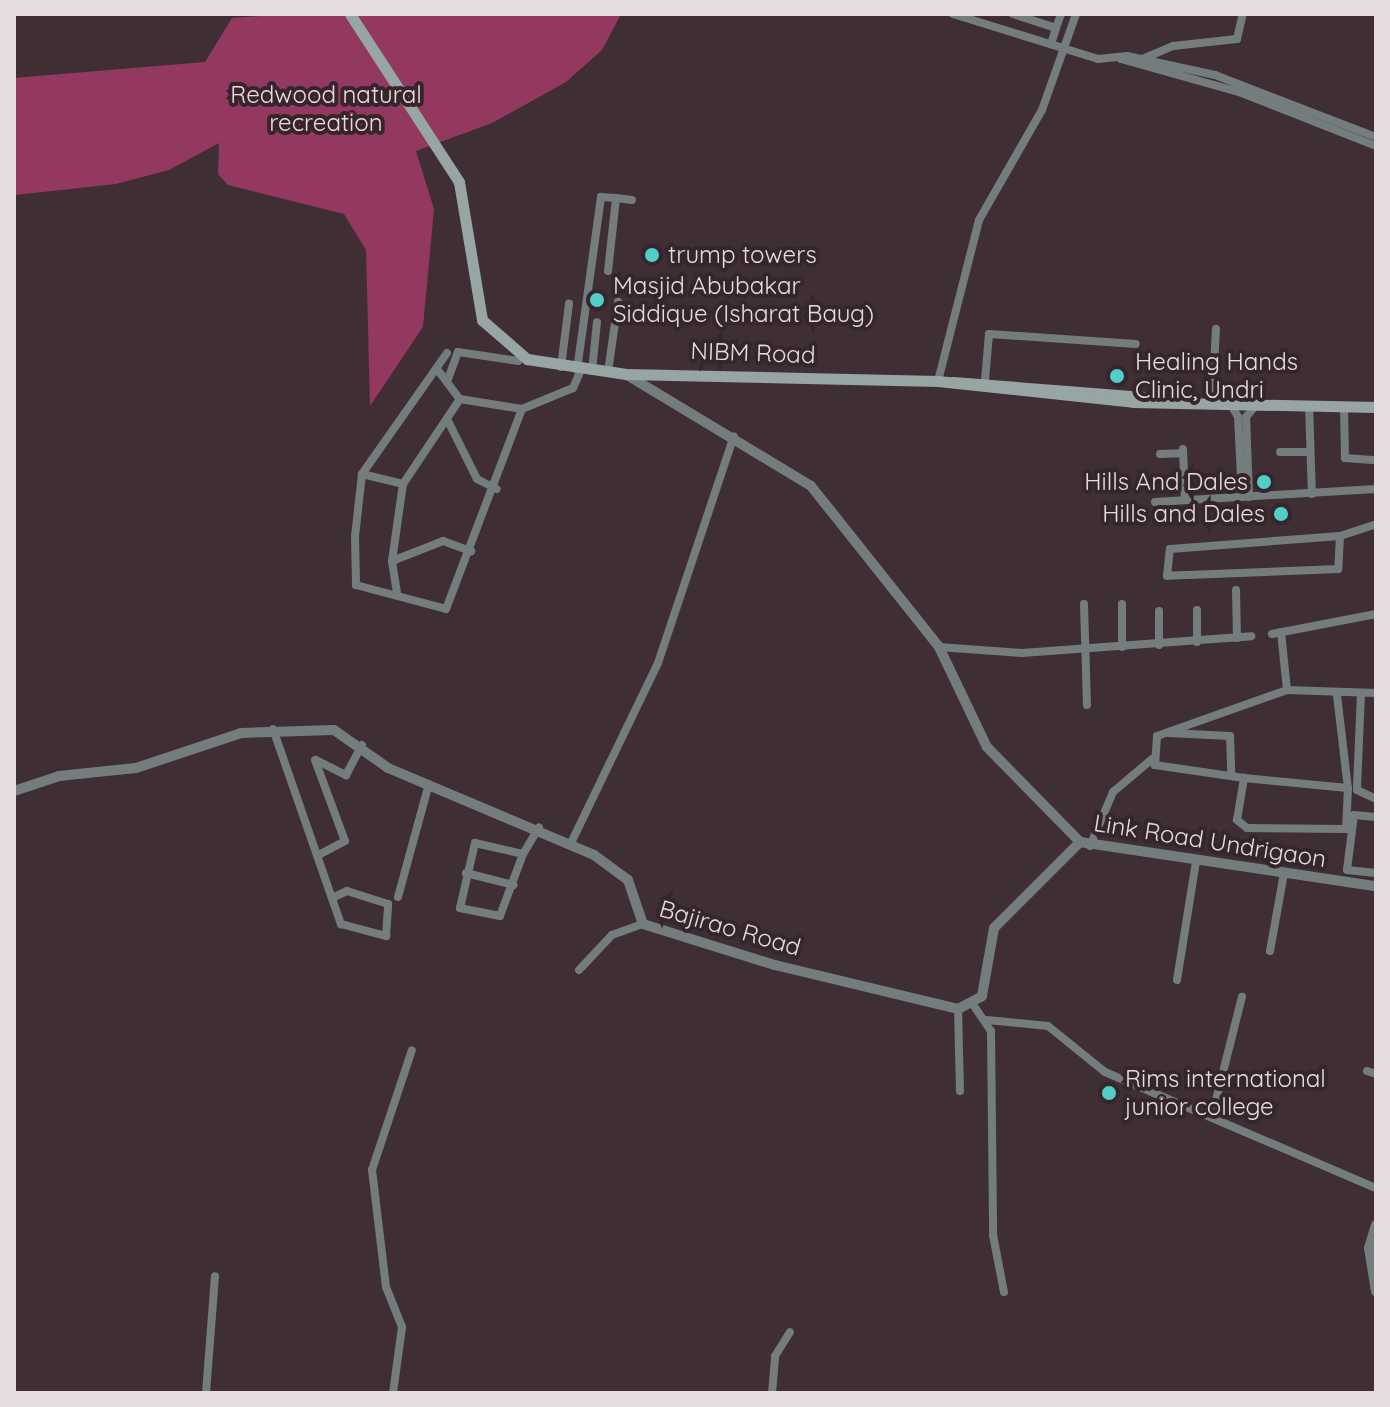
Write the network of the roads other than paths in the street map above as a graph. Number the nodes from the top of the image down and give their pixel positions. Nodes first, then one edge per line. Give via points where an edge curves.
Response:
1 (350, 14) edge
2 (953, 14) edge
3 (1013, 14) edge
4 (1061, 14) edge
5 (1076, 14) edge
6 (1243, 14) edge
7 (1056, 28) junction
8 (1051, 44) junction
9 (1067, 49) junction
10 (1139, 61) junction
11 (1376, 137) edge
12 (1376, 146) edge
13 (616, 198) junction
14 (632, 200) dead end
15 (608, 271) dead end
16 (618, 302) dead end
17 (569, 304) dead end
18 (597, 322) dead end
19 (1216, 329) dead end
20 (1136, 344) dead end
21 (447, 353) dead end
22 (518, 361) dead end
23 (561, 368) junction
24 (437, 369) junction
25 (583, 370) junction
26 (608, 372) junction
27 (626, 374) junction
28 (985, 380) junction
29 (938, 381) junction
30 (447, 382) junction
31 (953, 382) junction
32 (1143, 397) junction
33 (460, 399) junction
34 (1212, 402) junction
35 (1230, 403) junction
36 (1256, 405) junction
37 (1309, 405) junction
38 (1344, 406) junction
39 (1376, 407) edge
40 (522, 409) junction
41 (447, 419) junction
42 (734, 435) junction
43 (1280, 452) dead end
44 (1310, 452) junction
45 (1160, 454) dead end
46 (1244, 454) junction
47 (1376, 460) edge
48 (362, 474) junction
49 (403, 484) junction
50 (497, 489) junction
51 (1376, 489) edge
52 (1312, 494) junction
53 (1245, 497) junction
54 (1185, 500) junction
55 (1155, 502) dead end
56 (1376, 524) edge
57 (1340, 536) junction
58 (471, 551) junction
59 (392, 561) junction
60 (1236, 590) dead end
61 (397, 593) junction
62 (1084, 604) dead end
63 (1122, 604) dead end
64 (1197, 610) dead end
65 (1159, 611) dead end
66 (1376, 614) edge
67 (1251, 636) dead end
68 (1237, 638) junction
69 (1197, 642) junction
70 (1159, 645) junction
71 (939, 647) junction
72 (1122, 647) junction
73 (1089, 650) junction
74 (1287, 690) junction
75 (1361, 693) junction
76 (1376, 693) edge
77 (1337, 695) junction
78 (1087, 705) dead end
79 (273, 728) junction
80 (1164, 732) junction
81 (363, 745) junction
82 (1152, 759) junction
83 (1231, 772) junction
84 (1244, 778) junction
85 (429, 784) junction
86 (1348, 788) junction
87 (14, 791) edge
88 (1376, 799) edge
89 (1376, 817) edge
90 (540, 827) junction
91 (571, 843) junction
92 (1081, 846) junction
93 (523, 854) junction
94 (319, 855) junction
95 (1196, 862) junction
96 (466, 873) junction
97 (1284, 873) junction
98 (1376, 873) edge
99 (513, 885) junction
100 (1376, 886) edge
101 (334, 897) junction
102 (398, 897) dead end
103 (643, 924) junction
104 (1270, 951) dead end
105 (579, 970) dead end
106 (1177, 980) dead end
107 (1242, 997) dead end
108 (974, 1006) junction
109 (958, 1009) junction
110 (987, 1020) junction
111 (412, 1050) dead end
112 (960, 1091) dead end
113 (1212, 1116) junction
114 (1376, 1188) edge
115 (1376, 1225) edge
116 (215, 1276) dead end
117 (1376, 1291) edge
118 (1004, 1292) dead end
119 (790, 1332) dead end
120 (206, 1393) edge
121 (393, 1393) edge
122 (772, 1393) edge

1 - 23 main road, NIBM Road via 459,182 482,320 514,351
2 - 8 street
3 - 7 street
4 - 7 street
5 - 9 street
6 - 10 street via 1237,39 1173,46
7 - 8 street
8 - 9 street
9 - 10 street
9 - 29 street via 1042,110 979,220
10 - 11 street via 1215,75
10 - 12 street via 1239,92
13 - 14 street
13 - 15 street
13 - 25 street via 601,197
16 - 26 street
17 - 23 street
18 - 25 street
19 - 34 street
20 - 28 street via 989,334
21 - 24 street
22 - 30 street via 458,352
23 - 25 main road, NIBM Road
24 - 30 street
24 - 48 street
25 - 26 main road, NIBM Road
25 - 40 street via 573,388
26 - 27 main road, NIBM Road
27 - 29 main road, NIBM Road
27 - 42 street, Link Road Undrigaon
28 - 31 main road
28 - 32 main road
29 - 31 main road, NIBM Road
30 - 33 street
31 - 32 main road, NIBM Road via 991,391
32 - 34 main road, NIBM Road
33 - 40 street
33 - 41 street
34 - 35 main road, NIBM Road
35 - 36 main road, NIBM Road
35 - 46 street
36 - 37 main road, NIBM Road
36 - 46 street via 1246,417
37 - 38 main road, NIBM Road
37 - 44 street
38 - 39 main road, NIBM Road
38 - 47 street via 1345,458
40 - 50 street
41 - 49 street
41 - 50 street via 477,479
42 - 71 street, Link Road Undrigaon via 811,486
42 - 91 street via 654,674
43 - 44 street
44 - 52 street
45 - 54 street via 1183,451
46 - 53 street
48 - 49 street
48 - 61 street via 356,585
49 - 59 street
50 - 58 street
51 - 52 street
52 - 53 street
53 - 54 street
54 - 55 street
56 - 57 street
57 - 57 street via 1338,569 1167,576 1170,549
58 - 59 street via 443,541
58 - 61 street via 446,609
59 - 61 street
60 - 68 street
62 - 73 street
63 - 72 street
64 - 69 street
65 - 70 street
66 - 74 street via 1276,633
67 - 68 street
68 - 69 street
69 - 70 street
70 - 72 street
71 - 73 street
71 - 92 street, Link Road Undrigaon via 987,747
72 - 73 street
73 - 78 street
74 - 77 street
74 - 80 street
75 - 76 street
75 - 77 street
75 - 88 street via 1357,790
77 - 86 street
79 - 81 street, Bajirao Road via 347,733
79 - 87 street, Bajirao Road via 136,768 59,776
79 - 94 street
80 - 82 street
80 - 83 street via 1230,736
81 - 85 street, Bajirao Road via 388,768
81 - 94 street via 346,775 315,760 345,841
82 - 83 street via 1161,767
82 - 92 street via 1113,792
83 - 84 street
84 - 86 street
84 - 86 street via 1236,809 1247,828 1338,833 1346,829
85 - 90 street, Bajirao Road
85 - 102 street
89 - 98 street via 1354,815 1347,870
90 - 91 street, Bajirao Road
90 - 93 street
91 - 103 street, Bajirao Road via 628,880
92 - 95 street, Link Road Undrigaon
92 - 108 street via 994,928
93 - 96 street via 477,842
93 - 99 street
94 - 101 street
95 - 97 street, Link Road Undrigaon
95 - 106 street
96 - 99 street
96 - 99 street via 462,910 500,916
97 - 100 street, Link Road Undrigaon
97 - 104 street
101 - 101 street via 347,891 388,904 386,936 341,924
103 - 105 street via 612,935
103 - 109 street, Bajirao Road via 775,965
107 - 113 street
108 - 109 street, Bajirao Road
108 - 110 street
109 - 112 street
110 - 113 street via 1048,1026 1105,1072
110 - 118 street via 993,1235
111 - 121 street via 372,1170 386,1287 402,1327
113 - 114 street
115 - 117 street via 1369,1248
116 - 120 street
119 - 122 street via 775,1356

